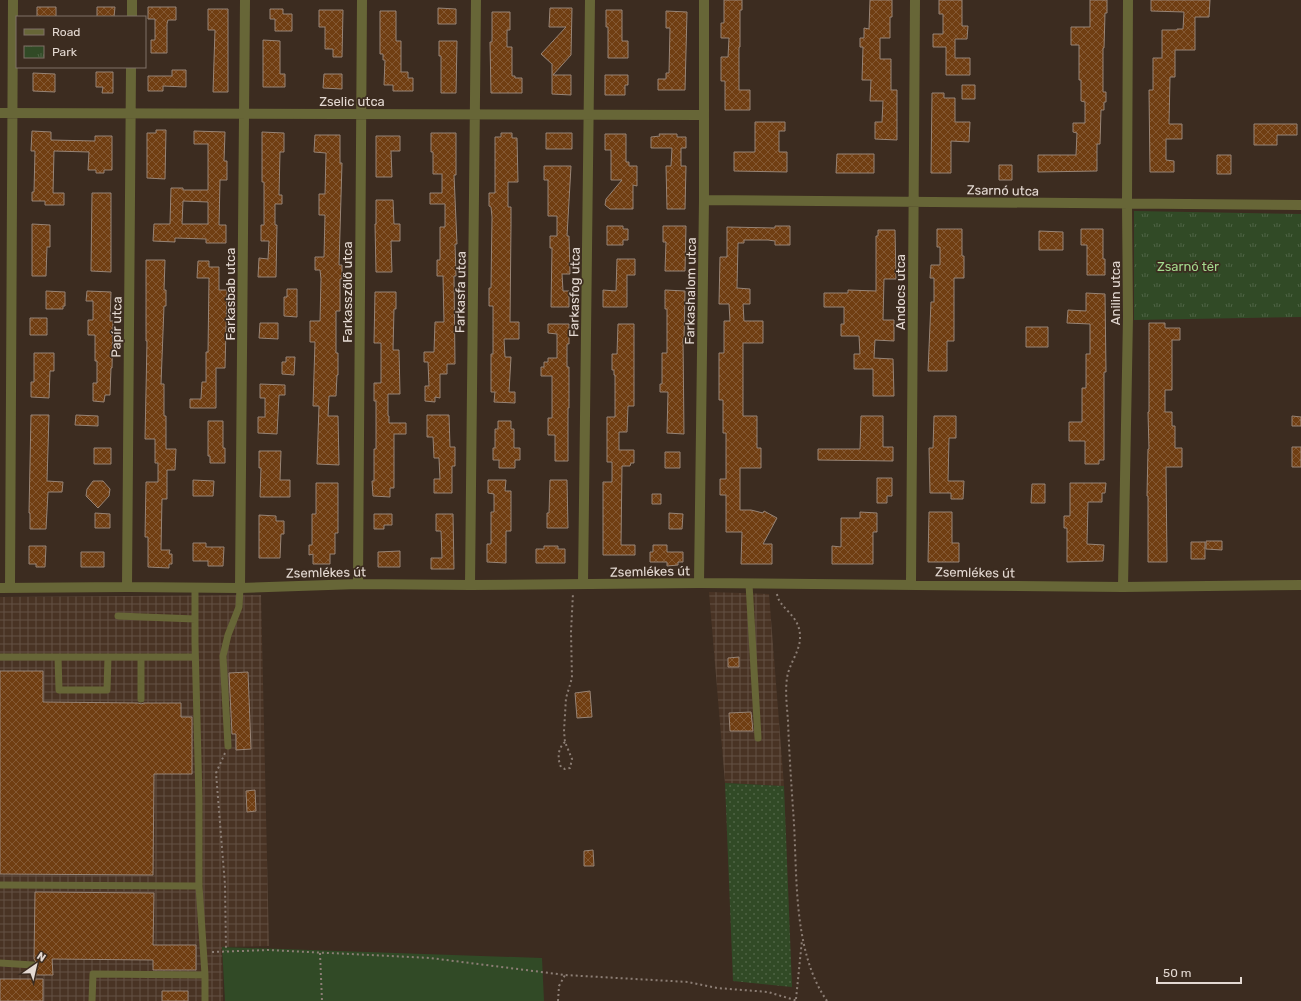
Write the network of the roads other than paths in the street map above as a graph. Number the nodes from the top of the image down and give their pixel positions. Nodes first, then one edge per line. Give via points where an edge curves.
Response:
1 (13, 0) edge
2 (132, 0) edge
3 (245, 0) edge
4 (362, 0) edge
5 (476, 0) edge
6 (590, 0) edge
7 (704, 0) edge
8 (915, 0) edge
9 (1128, 0) edge
10 (132, 16) edge
11 (131, 68) edge
12 (0, 113) edge
13 (12, 113) junction
14 (131, 113) junction
15 (244, 114) junction
16 (361, 114) junction
17 (475, 114) junction
18 (589, 115) junction
19 (703, 115) junction
20 (704, 200) junction
21 (914, 202) junction
22 (1127, 204) junction
23 (1301, 205) edge
24 (699, 583) junction
25 (358, 584) junction
26 (584, 584) junction
27 (749, 584) junction
28 (911, 584) junction
29 (470, 585) junction
30 (1301, 585) edge
31 (127, 587) junction
32 (195, 587) junction
33 (1123, 587) junction
34 (5, 588) edge
35 (240, 588) junction
36 (118, 616) dead end
37 (195, 619) junction
38 (0, 657) edge
39 (58, 657) junction
40 (108, 657) junction
41 (195, 657) junction
42 (141, 658) junction
43 (141, 698) dead end
44 (758, 738) dead end
45 (228, 746) road end
46 (0, 886) edge
47 (199, 886) junction
48 (0, 963) edge
49 (33, 965) dead end
50 (205, 975) junction
51 (92, 1001) edge
52 (205, 1001) edge

1 - 13 street
2 - 10 street
3 - 15 street, Farkasbab utca
4 - 16 street, Farkasszőlő utca
5 - 17 street, Farkasfa utca
6 - 18 street, Farkasfog utca
7 - 19 street, Farkashalom utca
8 - 21 street, Andocs utca
9 - 22 street, Anilin utca
11 - 14 street, Papír utca
12 - 13 street, Zselic utca
13 - 14 street, Zselic utca
13 - 34 street
14 - 15 street, Zselic utca
14 - 31 street, Papír utca
15 - 16 street, Zselic utca
15 - 35 street, Farkasbab utca
16 - 17 street, Zselic utca
16 - 25 street, Farkasszőlő utca
17 - 18 street, Zselic utca
17 - 29 street, Farkasfa utca
18 - 19 street, Zselic utca
18 - 26 street, Farkasfog utca
19 - 20 street, Farkashalom utca
20 - 21 street, Zsarnó utca
20 - 24 street, Farkashalom utca
21 - 22 street, Zsarnó utca
21 - 28 street, Andocs utca
22 - 23 street, Zsarnó utca
22 - 33 street, Anilin utca via 1128,317
24 - 26 street, Zsemlékes út
24 - 27 street, Zsemlékes út
25 - 29 street, Zsemlékes út
25 - 35 street, Zsemlékes út
26 - 29 street, Zsemlékes út
27 - 28 street, Zsemlékes út
27 - 44 lane
28 - 33 street, Zsemlékes út
30 - 33 street, Zsemlékes út
31 - 32 street, Zsemlékes út
31 - 34 street, Zsemlékes út
32 - 35 street, Zsemlékes út
32 - 37 lane
35 - 45 lane via 239,607 223,656
36 - 37 lane
37 - 41 lane
38 - 39 lane
39 - 40 lane
39 - 40 lane via 59,690 107,690
40 - 42 lane
41 - 42 lane
41 - 47 lane
42 - 43 lane
46 - 47 lane
47 - 50 lane
48 - 49 lane
50 - 51 lane via 93,974
50 - 52 lane

